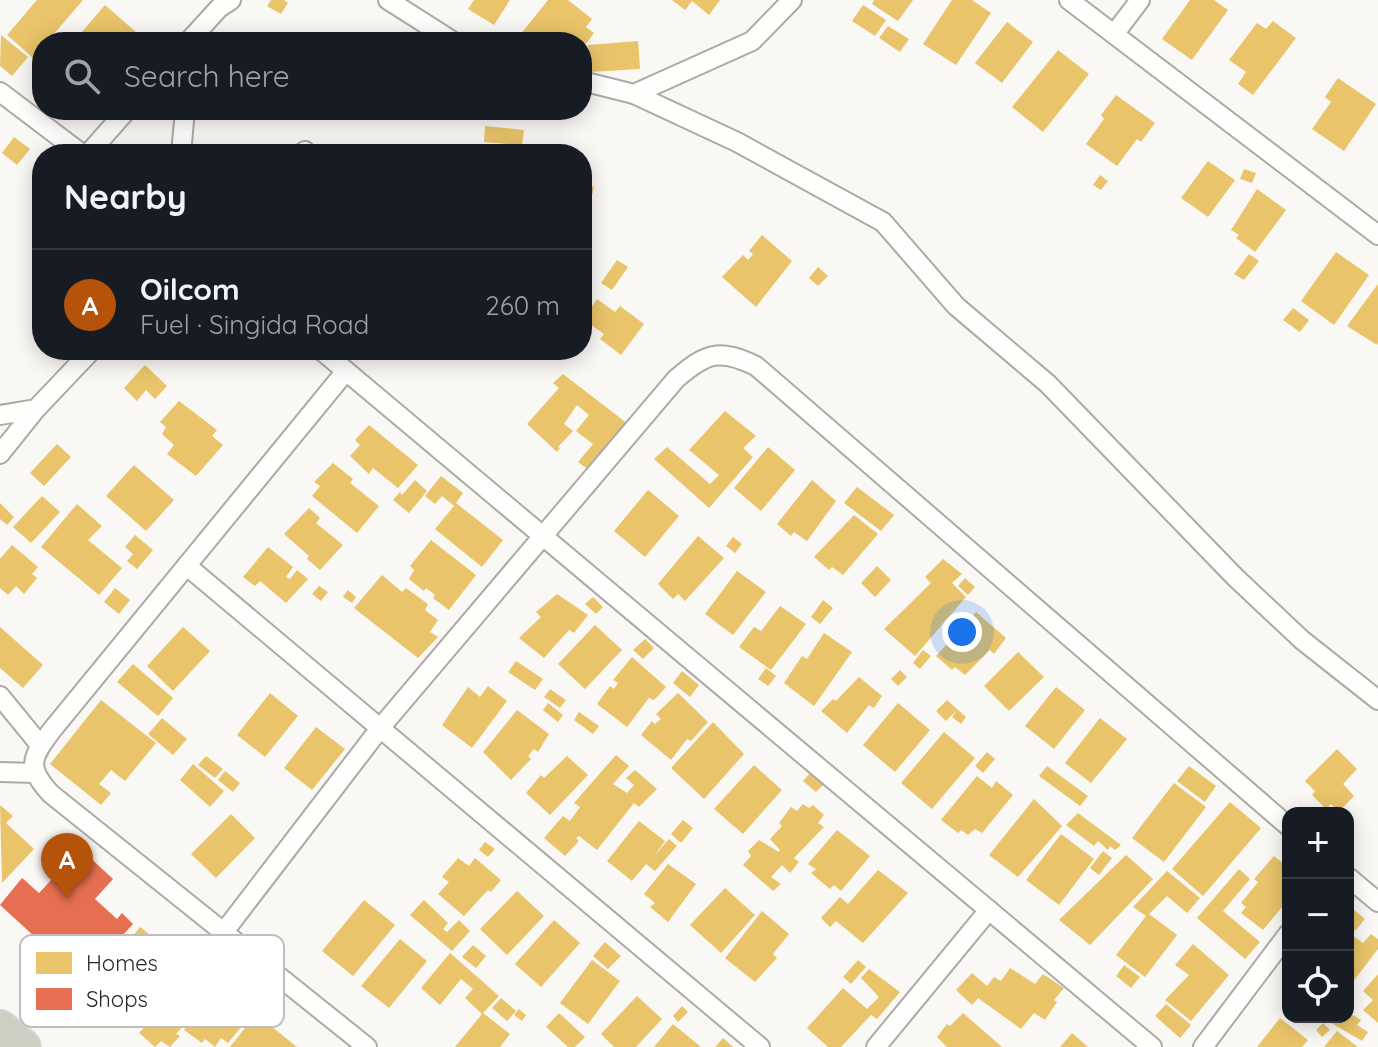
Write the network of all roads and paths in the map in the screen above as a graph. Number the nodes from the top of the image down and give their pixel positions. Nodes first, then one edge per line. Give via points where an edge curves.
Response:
1 (388, 0) edge
2 (792, 0) edge
3 (1069, 0) edge
4 (1140, 0) edge
5 (223, 3) edge
6 (197, 32) edge
7 (210, 32) edge
8 (438, 32) edge
9 (1115, 33) junction
10 (592, 84) edge
11 (0, 92) edge
12 (634, 94) junction
13 (32, 115) edge
14 (38, 120) edge
15 (117, 120) edge
16 (184, 120) edge
17 (71, 144) edge
18 (95, 144) edge
19 (182, 144) edge
20 (1378, 235) edge
21 (83, 360) edge
22 (333, 360) edge
23 (346, 371) junction
24 (36, 409) junction
25 (0, 415) edge
26 (0, 454) edge
27 (544, 537) junction
28 (187, 566) junction
29 (0, 696) edge
30 (1378, 700) edge
31 (381, 727) junction
32 (40, 745) junction
33 (0, 772) edge
34 (35, 773) junction
35 (1282, 821) edge
36 (1350, 879) edge
37 (1378, 902) edge
38 (989, 910) junction
39 (223, 933) junction
40 (226, 935) edge
41 (1282, 942) edge
42 (284, 981) edge
43 (0, 1028) edge
44 (23, 1047) edge
45 (367, 1047) edge
46 (760, 1047) edge
47 (876, 1047) edge
48 (1152, 1047) edge
49 (1203, 1047) edge

1 - 8 street
2 - 12 street via 752,41
3 - 9 street
4 - 9 street
5 - 6 street
5 - 7 street
9 - 20 street
10 - 12 street
11 - 13 street
12 - 30 street via 737,142 883,222 956,306 1048,384 1235,577 1302,640
14 - 17 street
15 - 18 street
16 - 19 street
21 - 24 street
22 - 23 street
23 - 27 street
23 - 28 street
24 - 25 street
24 - 26 street
27 - 31 street
27 - 35 street via 676,379 714,354 735,356 756,366
27 - 38 street
28 - 31 street
28 - 32 street
29 - 32 street
31 - 39 street
31 - 46 street
32 - 34 street via 33,758
33 - 34 street
34 - 39 street via 51,794
36 - 37 street
38 - 47 street
38 - 48 street
39 - 40 street
41 - 49 street
42 - 45 street
43 - 44 highway

